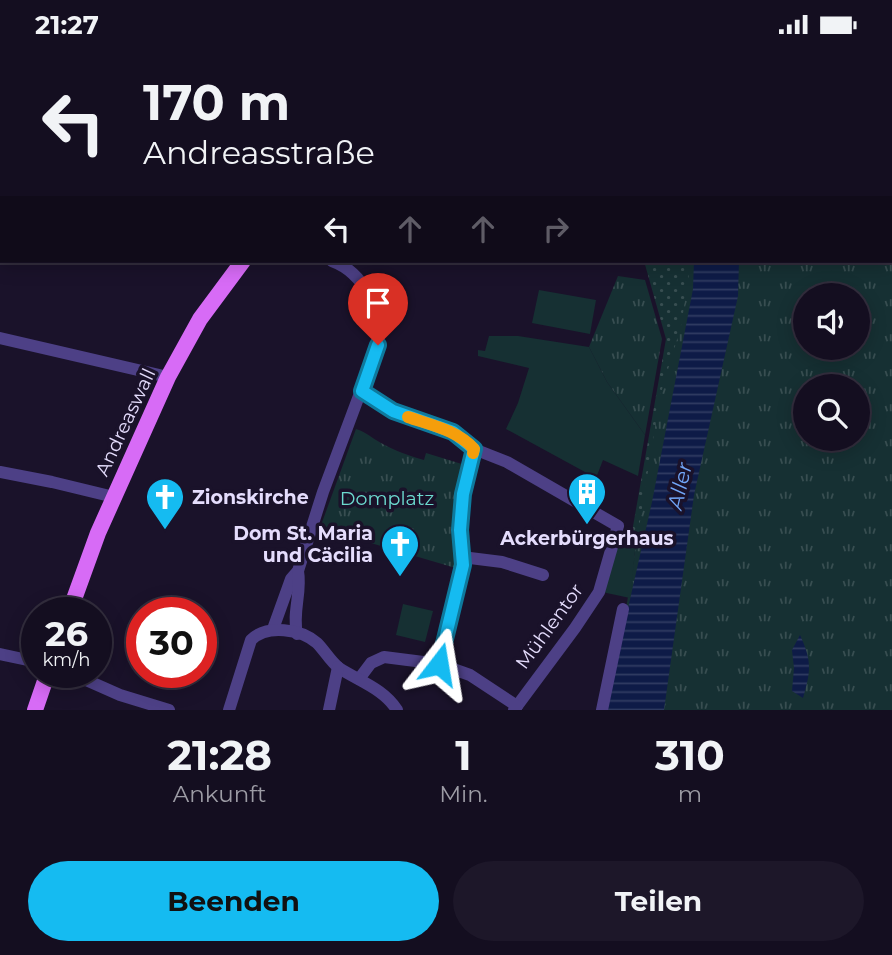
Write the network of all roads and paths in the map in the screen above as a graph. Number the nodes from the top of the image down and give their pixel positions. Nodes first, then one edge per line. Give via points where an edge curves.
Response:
1 (242, 263) edge
2 (336, 263) edge
3 (0, 338) edge
4 (168, 377) junction
5 (362, 391) junction
6 (474, 449) junction
7 (0, 472) edge
8 (114, 497) junction
9 (462, 557) junction
10 (298, 571) junction
11 (543, 575) dead end
12 (75, 597) edge
13 (623, 609) dead end
14 (273, 629) junction
15 (297, 634) junction
16 (0, 654) edge
17 (21, 659) edge
18 (439, 664) junction
19 (338, 667) junction
20 (359, 679) junction
21 (43, 688) edge
22 (104, 688) edge
23 (516, 708) edge
24 (35, 710) edge
25 (169, 710) edge
26 (229, 710) edge
27 (329, 710) edge
28 (397, 710) edge
29 (601, 710) edge

1 - 4 main road, Andreaswall via 200,319
2 - 5 street via 355,274 378,322 378,345
3 - 4 street
4 - 8 main road, Andreaswall
5 - 6 street via 393,411 453,432
5 - 10 street via 332,464
6 - 9 street via 463,494
6 - 23 street, Mühlentor via 507,462 618,526 599,592
7 - 8 street
8 - 12 main road, Andreaswall
9 - 11 street via 502,562
9 - 18 street
10 - 14 street
10 - 15 street
13 - 29 street
14 - 15 street
14 - 26 street via 251,640
15 - 19 street via 317,643
16 - 17 street
18 - 20 street via 384,657 371,663
18 - 23 street via 470,675
19 - 20 street
19 - 27 street
20 - 28 street
21 - 24 main road
22 - 25 street

